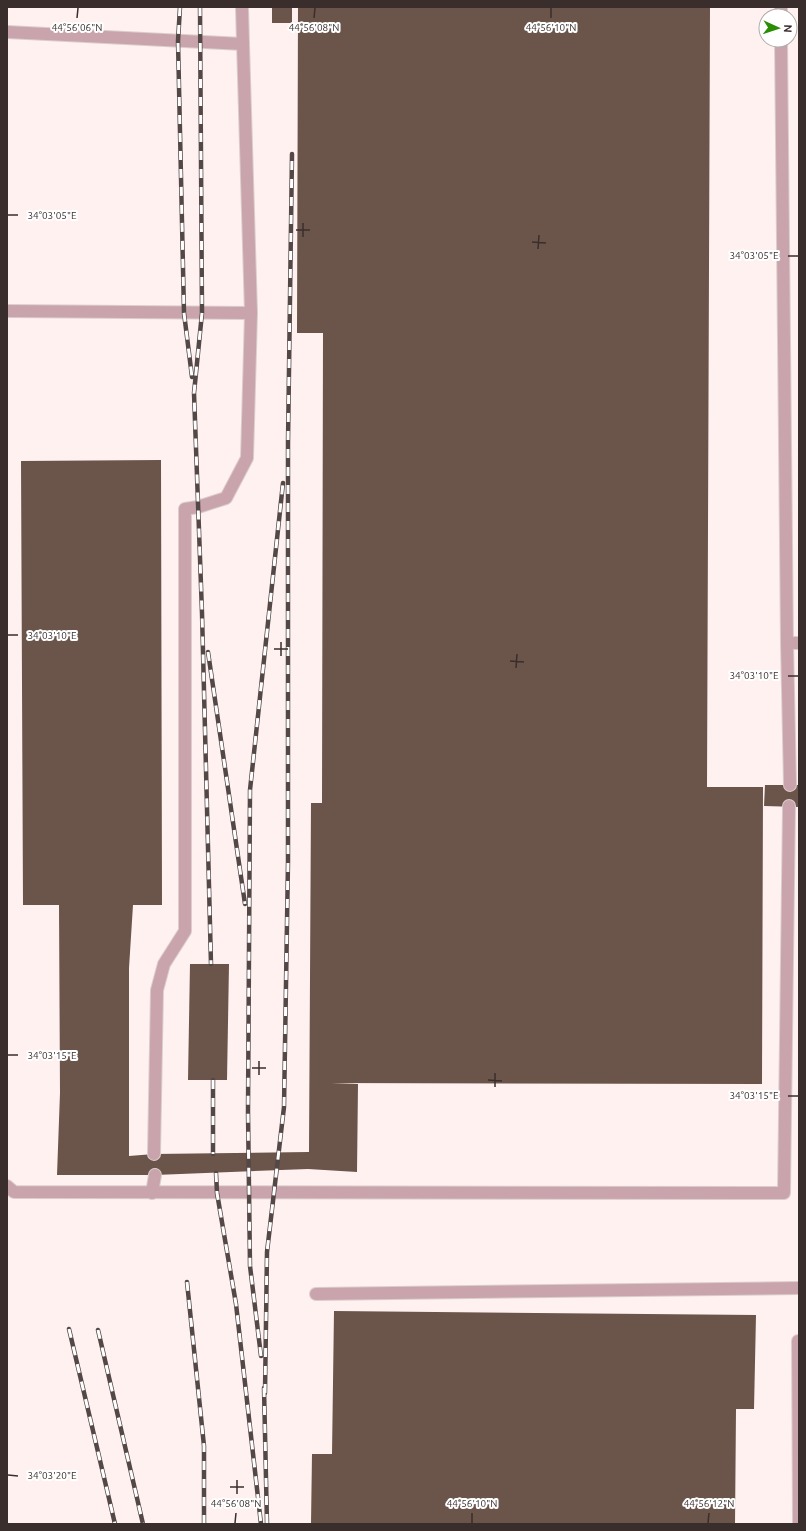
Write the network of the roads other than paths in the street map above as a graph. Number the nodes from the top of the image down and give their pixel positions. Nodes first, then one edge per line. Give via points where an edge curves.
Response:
1 (242, 7) edge
2 (7, 32) edge
3 (243, 44) junction
4 (781, 48) edge
5 (7, 310) edge
6 (251, 313) junction
7 (793, 643) edge
8 (790, 785) dead end
9 (789, 806) dead end
10 (154, 1154) dead end
11 (155, 1175) dead end
12 (7, 1186) edge
13 (152, 1193) junction
14 (799, 1288) edge
15 (316, 1294) dead end
16 (798, 1340) dead end
17 (799, 1524) edge

1 - 3 lane
2 - 3 lane
3 - 6 lane
4 - 7 lane
5 - 6 lane
6 - 10 lane via 247,458 226,498 184,510 184,932 164,964 157,990
7 - 8 lane
9 - 13 lane via 784,1193
11 - 13 lane
12 - 13 lane via 14,1192
14 - 15 lane
16 - 17 lane

